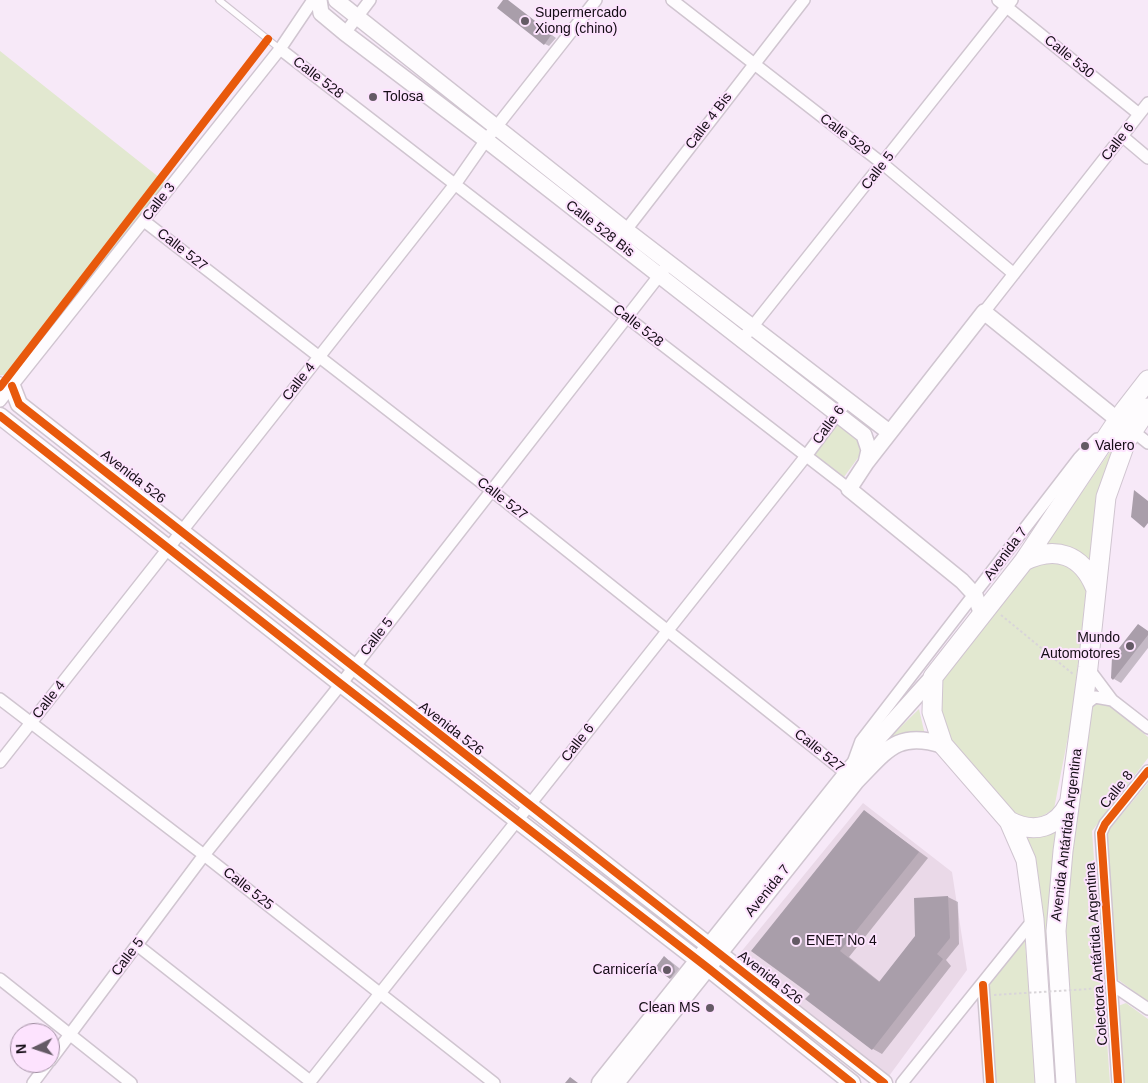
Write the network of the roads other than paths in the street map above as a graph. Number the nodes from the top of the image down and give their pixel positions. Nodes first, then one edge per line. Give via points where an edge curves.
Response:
1 (220, 0) edge
2 (313, 0) edge
3 (319, 0) edge
4 (336, 0) edge
5 (370, 0) edge
6 (596, 0) edge
7 (672, 0) edge
8 (804, 0) edge
9 (1006, 2) edge
10 (357, 17) junction
11 (346, 33) junction
12 (280, 49) junction
13 (753, 64) junction
14 (1148, 103) edge
15 (1139, 114) junction
16 (496, 127) junction
17 (1122, 136) junction
18 (486, 140) junction
19 (1148, 158) edge
20 (883, 164) junction
21 (456, 183) junction
22 (144, 221) junction
23 (626, 230) junction
24 (622, 246) junction
25 (669, 262) junction
26 (1014, 274) junction
27 (659, 275) junction
28 (984, 312) junction
29 (626, 316) junction
30 (753, 328) junction
31 (742, 341) junction
32 (319, 356) junction
33 (1148, 380) edge
34 (6, 383) edge
35 (0, 401) edge
36 (846, 401) junction
37 (1148, 408) edge
38 (837, 415) junction
39 (0, 416) edge
40 (1125, 425) junction
41 (889, 432) junction
42 (1148, 443) edge
43 (806, 456) junction
44 (866, 464) junction
45 (849, 488) junction
46 (491, 490) junction
47 (182, 531) junction
48 (169, 548) junction
49 (1024, 561) junction
50 (1095, 588) junction
51 (982, 605) junction
52 (666, 630) junction
53 (353, 668) junction
54 (1086, 675) junction
55 (933, 677) junction
56 (341, 684) junction
57 (0, 699) edge
58 (1112, 700) junction
59 (1082, 707) junction
60 (30, 723) junction
61 (1148, 728) edge
62 (942, 745) junction
63 (0, 762) edge
64 (1148, 771) edge
65 (852, 774) junction
66 (1070, 802) junction
67 (529, 806) junction
68 (517, 820) junction
69 (1010, 821) junction
70 (1105, 824) joint
71 (204, 855) junction
72 (1034, 919) junction
73 (137, 946) junction
74 (714, 950) junction
75 (703, 964) junction
76 (0, 980) edge
77 (1111, 984) junction
78 (983, 985) junction
79 (380, 993) junction
80 (1148, 1009) edge
81 (70, 1036) junction
82 (60, 1048) edge
83 (41, 1073) edge
84 (310, 1082) edge
85 (33, 1083) edge
86 (132, 1083) edge
87 (494, 1083) edge
88 (600, 1083) edge
89 (616, 1083) edge
90 (852, 1083) edge
91 (884, 1083) edge
92 (902, 1083) edge
93 (990, 1083) edge
94 (1045, 1083) edge
95 (1066, 1083) edge
96 (1118, 1083) edge

1 - 12 lane
2 - 12 street, Calle 3
3 - 11 street, Calle 528 Bis via 322,12
4 - 10 street, Calle 528 Bis
5 - 10 street
6 - 16 street, Calle 4
7 - 13 street, Calle 529
8 - 13 street, Calle 4 Bis
9 - 15 street, Calle 530
9 - 20 street, Calle 5
10 - 11 street
10 - 16 street, Calle 528 Bis
11 - 18 street, Calle 528 Bis
12 - 21 street, Calle 528
12 - 22 street, Calle 3
13 - 20 street, Calle 529
13 - 23 street, Calle 4 Bis
14 - 15 street, Calle 6
15 - 17 street, Calle 6
16 - 18 street, Calle 4
16 - 23 street, Calle 528 Bis
17 - 19 street
17 - 26 street, Calle 6
18 - 21 street, Calle 4
18 - 24 street, Calle 528 Bis
20 - 26 street, Calle 529
20 - 30 street, Calle 5
21 - 29 street, Calle 528
21 - 32 street, Calle 4
22 - 32 street, Calle 527
22 - 34 street, Calle 3
23 - 24 street, Calle 4 Bis
23 - 25 street, Calle 528 Bis
24 - 27 street, Calle 528 Bis
25 - 27 street, Calle 5
25 - 30 street, Calle 528 Bis
26 - 28 street, Calle 6
27 - 29 street, Calle 5
27 - 31 street, Calle 528 Bis
28 - 40 street
28 - 41 street, Calle 6
29 - 43 street, Calle 528
29 - 46 street, Calle 5
30 - 31 street, Calle 5
30 - 36 street, Calle 528 Bis
31 - 38 street, Calle 528 Bis
32 - 46 street, Calle 527
32 - 47 street, Calle 4
33 - 40 main road, Avenida 7
34 - 35 street, Calle 3
34 - 47 main road, Avenida 526 via 19,404
36 - 38 street, Calle 6
36 - 41 street, Calle 528 Bis
37 - 40 main road, Avenida 7
38 - 43 street, Calle 6
38 - 44 street, Calle 528 Bis via 864,435 869,450
39 - 48 main road
40 - 42 street
40 - 49 main road, Avenida 7
40 - 50 main road, Avenida 7 via 1109,485
40 - 51 street, Avenida 7 via 1107,428 1079,458
41 - 44 street, Calle 6
43 - 45 street, Calle 528
43 - 52 street, Calle 6
44 - 45 street, Calle 6
45 - 51 street, Calle 528 via 962,581
46 - 52 street, Calle 527
46 - 53 street, Calle 5
47 - 48 street, Calle 4
47 - 53 main road, Avenida 526
48 - 56 main road
48 - 60 street, Calle 4
49 - 50 main road via 1048,552 1067,556 1083,566
49 - 51 main road, Avenida 7
50 - 54 main road, Avenida Antártida Argentina
51 - 55 main road, Avenida 7
51 - 65 street, Avenida 7 via 861,741
52 - 65 street, Calle 527
52 - 67 street, Calle 6
53 - 56 street, Calle 5
53 - 67 main road, Avenida 526
54 - 58 street via 1096,681
54 - 59 main road, Avenida Antártida Argentina
55 - 62 main road, Avenida Antártida Argentina via 932,712
55 - 65 main road, Avenida 7
56 - 68 main road
56 - 71 street, Calle 5
57 - 60 street, Calle 525
58 - 59 street via 1095,697
58 - 61 street
59 - 66 main road, Avenida Antártida Argentina
60 - 63 street, Calle 4
60 - 71 street, Calle 525
62 - 65 main road, Avenida 7 via 923,738 903,741
62 - 69 main road, Avenida Antártida Argentina
64 - 70 street, Calle 8
65 - 74 main road, Avenida 7
66 - 69 main road via 1056,821 1045,827 1020,827
66 - 95 main road, Avenida Antártida Argentina via 1056,931
67 - 68 street, Calle 6
67 - 74 main road, Avenida 526
68 - 75 main road
68 - 79 street, Calle 6
69 - 72 main road, Avenida Antártida Argentina via 1026,860
70 - 77 street, Colectora Antártida Argentina via 1102,833
71 - 73 street, Calle 5
71 - 79 street, Calle 525
72 - 78 street
72 - 94 main road, Avenida Antártida Argentina
73 - 81 street, Calle 5
73 - 84 street
74 - 75 main road, Avenida 7
74 - 91 main road, Avenida 526
75 - 88 main road, Avenida 7
75 - 89 main road, Avenida 7
75 - 90 main road
76 - 81 street
77 - 80 street
77 - 96 street, Colectora Antártida Argentina
78 - 92 street
78 - 93 street
79 - 84 street, Calle 6
79 - 87 street, Calle 525
81 - 82 street, Calle 5
81 - 86 street
83 - 85 street, Calle 5

